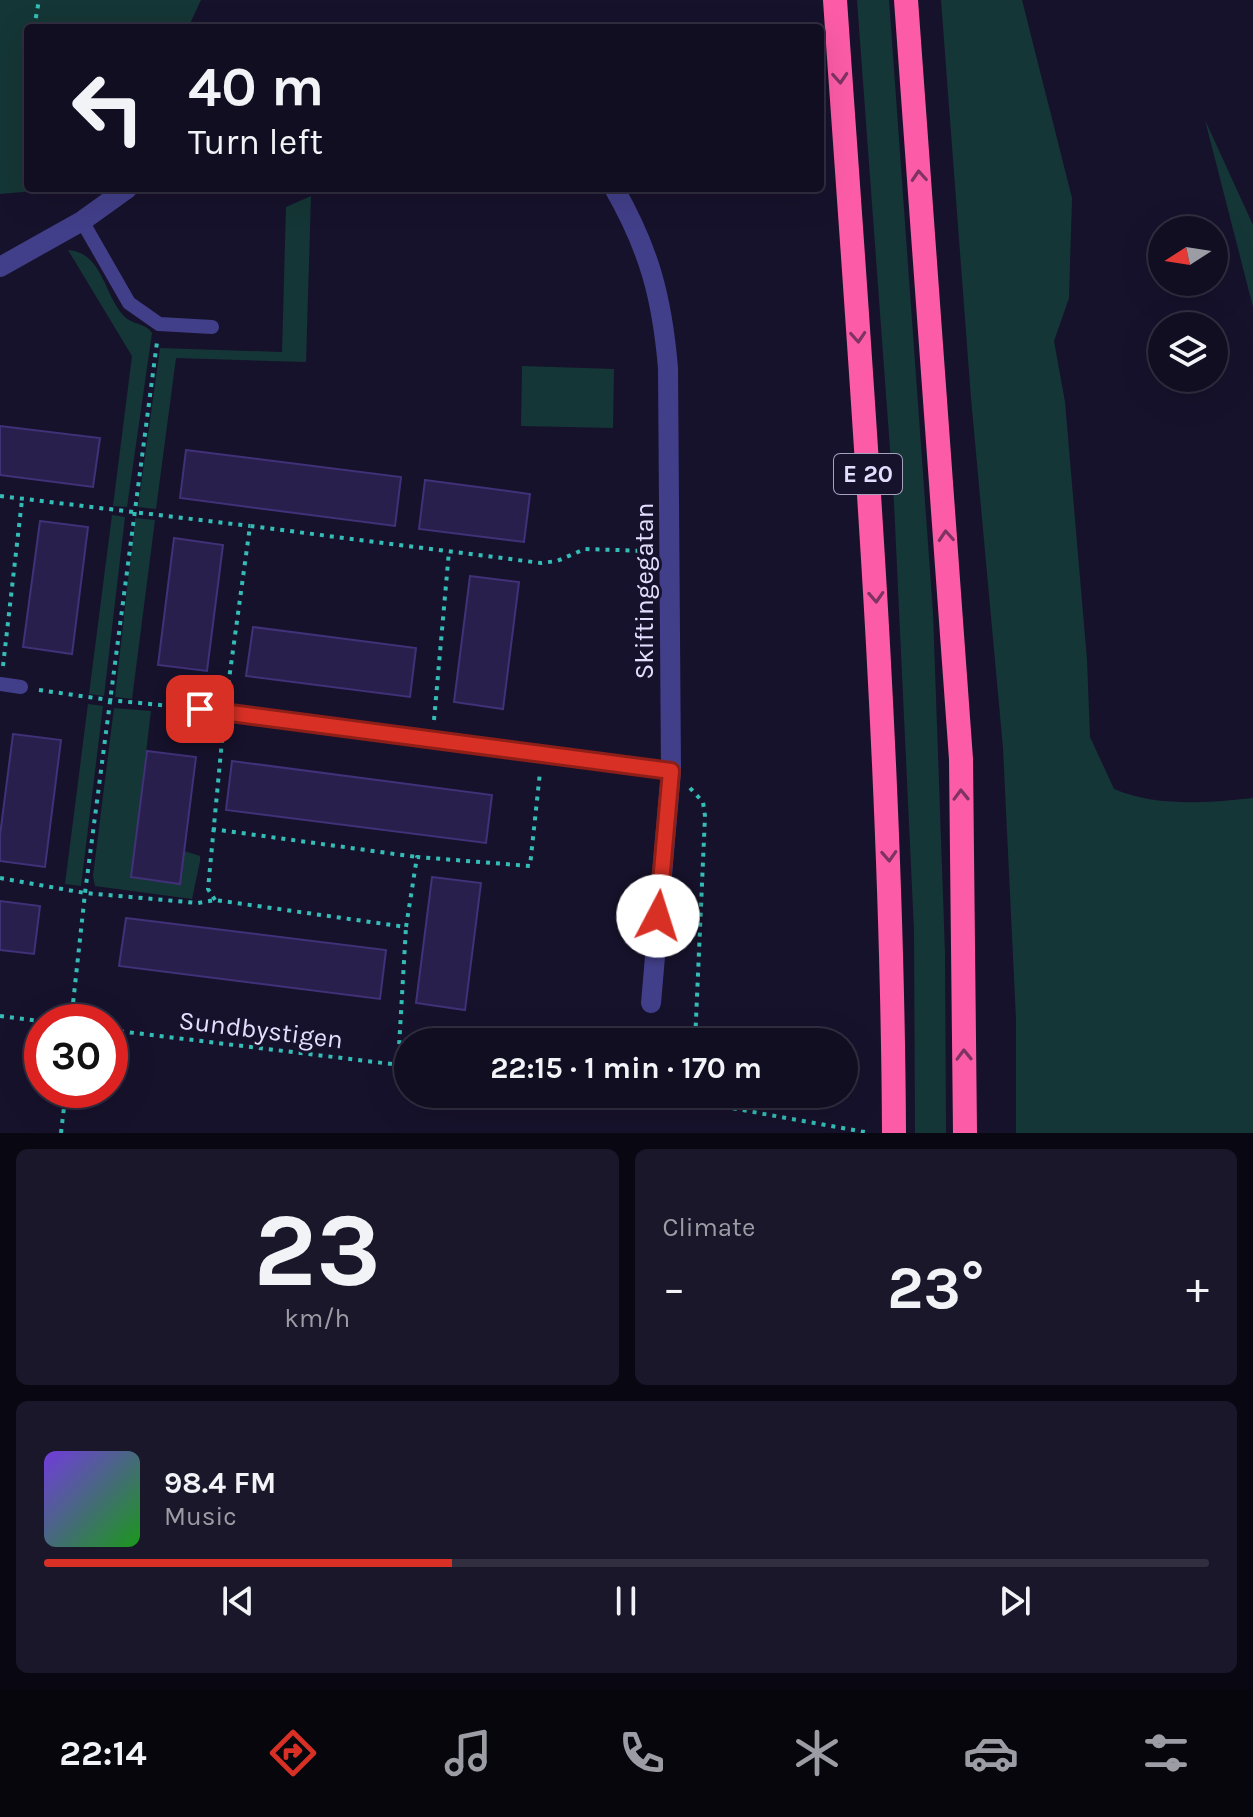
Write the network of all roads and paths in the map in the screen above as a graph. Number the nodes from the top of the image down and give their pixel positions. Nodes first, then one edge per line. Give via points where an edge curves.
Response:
1 (39, 0) edge
2 (835, 0) edge
3 (906, 0) edge
4 (35, 24) edge
5 (122, 192) edge
6 (616, 192) edge
7 (82, 221) junction
8 (0, 267) edge
9 (212, 327) dead end
10 (157, 334) dead end
11 (0, 496) edge
12 (22, 499) junction
13 (133, 511) junction
14 (250, 526) junction
15 (449, 551) junction
16 (670, 551) junction
17 (0, 684) edge
18 (21, 687) joint
19 (109, 700) junction
20 (200, 709) joint
21 (225, 712) junction
22 (432, 739) junction
23 (542, 754) junction
24 (671, 771) junction
25 (212, 829) junction
26 (417, 857) junction
27 (0, 878) edge
28 (85, 893) junction
29 (215, 900) junction
30 (406, 927) junction
31 (651, 1003) dead end
32 (73, 1004) edge
33 (0, 1016) edge
34 (24, 1019) edge
35 (399, 1028) edge
36 (696, 1028) edge
37 (128, 1032) edge
38 (394, 1065) edge
39 (64, 1108) edge
40 (731, 1108) edge
41 (61, 1133) edge
42 (870, 1133) edge
43 (894, 1133) edge
44 (965, 1133) edge

1 - 4 path
2 -> 43 highway, E 20 via 887,799
44 -> 3 highway, E 20 via 961,759
5 - 7 street
6 - 16 street, Skiftingegatan via 636,226 656,281 665,331
7 - 8 street
7 - 9 lane via 129,303 159,324
10 - 13 path
11 - 12 path
12 - 13 path
12 - 17 path
13 - 14 path
13 - 19 path
14 - 15 path
14 - 21 path
15 - 16 path via 541,563 585,549
15 - 22 path
16 - 24 street, Skiftingegatan
17 - 18 lane
18 - 19 path
19 - 20 path
19 - 28 path
20 - 21 lane
21 - 22 lane
21 - 25 path
22 - 23 lane
23 - 24 lane
23 - 26 path via 530,866
24 - 31 street, Skiftingegatan
24 - 36 path via 699,796 705,809
25 - 26 path
25 - 29 path via 208,889
26 - 30 path
27 - 28 path
28 - 29 path
28 - 32 path
29 - 30 path
30 - 35 path
33 - 34 path
37 - 38 path, Sundbystigen
39 - 41 path
40 - 42 path

